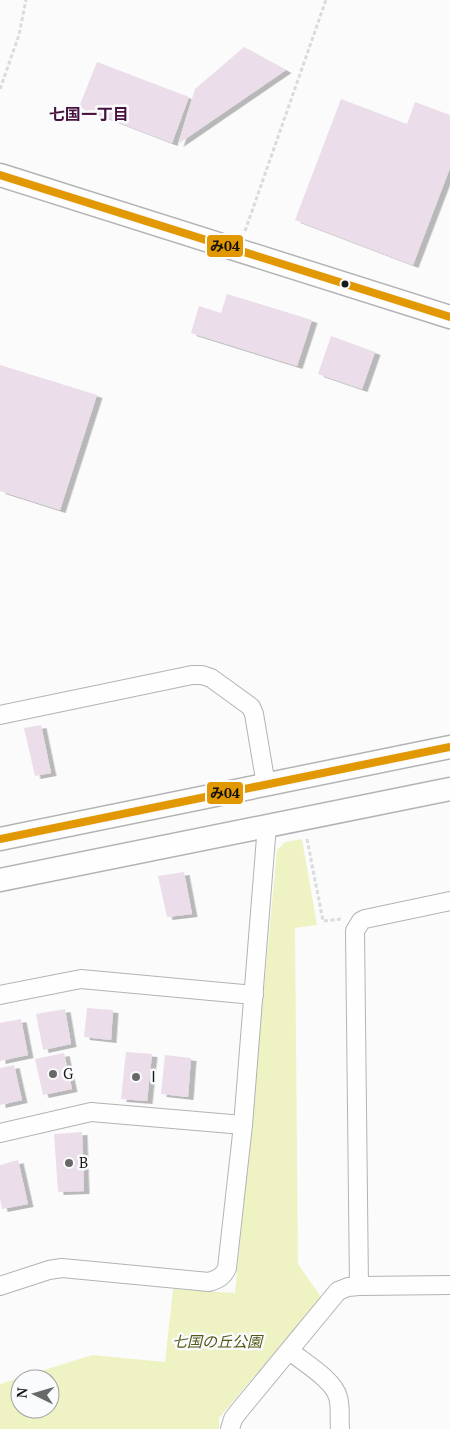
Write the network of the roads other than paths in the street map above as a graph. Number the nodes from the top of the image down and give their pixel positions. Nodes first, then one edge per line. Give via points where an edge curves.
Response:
1 (0, 174) edge
2 (450, 317) edge
3 (0, 715) edge
4 (450, 747) edge
5 (266, 785) junction
6 (450, 788) edge
7 (268, 825) junction
8 (0, 840) edge
9 (0, 880) edge
10 (450, 901) edge
11 (0, 995) edge
12 (254, 995) junction
13 (243, 1125) junction
14 (0, 1133) edge
15 (450, 1285) edge
16 (0, 1286) edge
17 (359, 1286) junction
18 (290, 1351) junction
19 (230, 1429) edge
20 (340, 1429) edge

1 - 2 street
3 - 5 street via 202,675 251,707
4 - 5 street
5 - 8 street
6 - 7 street
7 - 9 street
7 - 12 street
10 - 17 street via 365,919 354,931
11 - 12 street via 81,979
12 - 13 street
13 - 14 street via 91,1112
13 - 16 street via 227,1268 217,1280 209,1282 62,1268
15 - 17 street
17 - 18 street via 348,1286 338,1291
18 - 19 street via 239,1411
18 - 20 street via 336,1390

